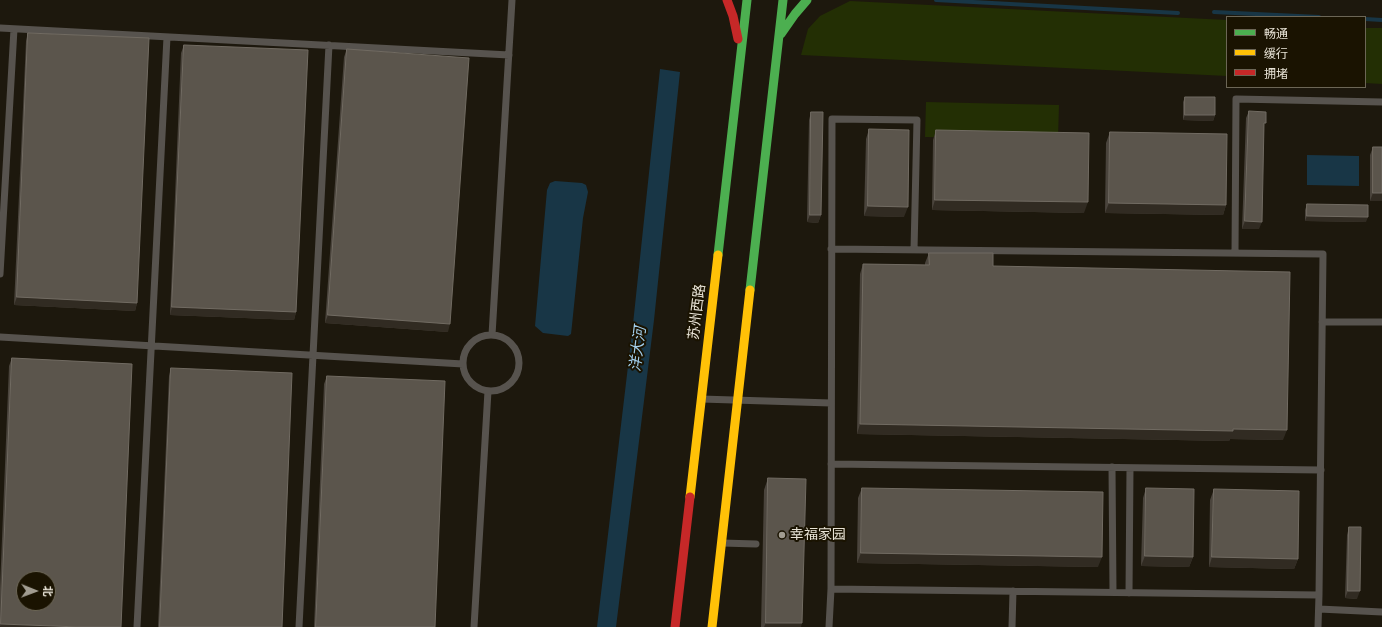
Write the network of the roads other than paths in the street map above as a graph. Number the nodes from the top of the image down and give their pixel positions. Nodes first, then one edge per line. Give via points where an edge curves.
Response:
1 (512, 0) edge
2 (727, 0) edge
3 (747, 0) edge
4 (783, 0) edge
5 (807, 0) edge
6 (0, 28) edge
7 (14, 29) junction
8 (167, 37) junction
9 (779, 37) junction
10 (329, 45) junction
11 (741, 54) junction
12 (509, 55) junction
13 (1382, 102) edge
14 (831, 249) junction
15 (914, 250) junction
16 (1235, 254) junction
17 (0, 274) edge
18 (1322, 322) junction
19 (1382, 322) edge
20 (492, 336) junction
21 (0, 337) edge
22 (152, 346) junction
23 (313, 355) junction
24 (463, 364) junction
25 (488, 391) junction
26 (701, 399) junction
27 (738, 400) junction
28 (831, 403) junction
29 (831, 464) junction
30 (1112, 467) junction
31 (1130, 468) junction
32 (1321, 470) junction
33 (722, 543) junction
34 (756, 544) dead end
35 (831, 589) junction
36 (1013, 591) junction
37 (1113, 592) junction
38 (1129, 593) junction
39 (1319, 595) junction
40 (1319, 610) junction
41 (1382, 612) edge
42 (137, 627) edge
43 (299, 627) edge
44 (474, 627) edge
45 (675, 627) edge
46 (712, 627) edge
47 (829, 627) edge
48 (1012, 627) edge
49 (1318, 627) edge

1 - 12 lane
2 - 11 main road
3 - 11 main road, 苏州西路
4 - 9 main road
5 - 9 main road
6 - 7 lane
7 - 8 lane
7 - 17 lane
8 - 10 lane
8 - 22 lane
9 - 27 main road
10 - 12 lane
10 - 23 lane
11 - 26 main road, 苏州西路
12 - 20 lane
13 - 16 lane via 1236,99
14 - 15 lane
14 - 15 lane via 832,119 917,120
14 - 28 lane
15 - 16 lane
16 - 18 lane via 1323,254
18 - 19 lane
18 - 32 lane
20 - 24 lane via 475,341 467,351
20 - 25 lane via 501,337 512,346 519,358 519,367 510,384 503,389
21 - 22 lane
22 - 23 lane
22 - 42 lane
23 - 24 lane
23 - 43 lane
24 - 25 lane via 469,381 476,387
25 - 44 lane
26 - 27 lane
26 - 45 main road, 苏州西路
27 - 28 lane
27 - 33 main road
28 - 29 lane
29 - 30 lane
29 - 35 lane
30 - 31 lane
30 - 37 lane
31 - 32 lane
31 - 38 lane
32 - 39 lane
33 - 34 lane
33 - 46 main road
35 - 36 lane
35 - 47 lane
36 - 37 lane
36 - 48 lane
37 - 38 lane
38 - 39 lane
39 - 40 lane
40 - 41 lane
40 - 49 lane

